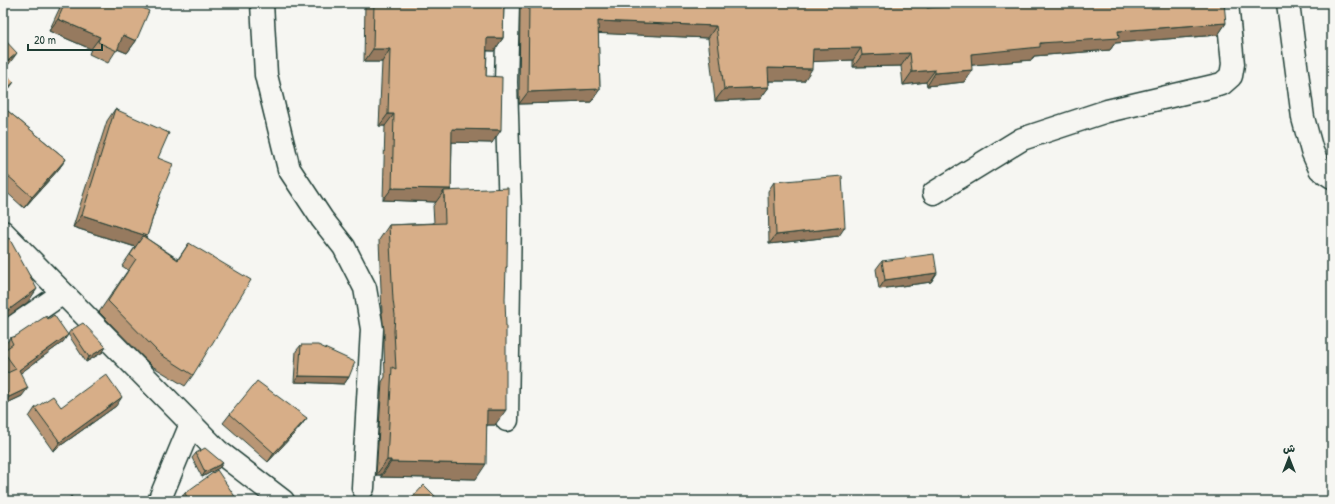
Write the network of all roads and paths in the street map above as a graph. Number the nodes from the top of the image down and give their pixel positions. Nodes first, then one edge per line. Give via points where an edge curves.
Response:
1 (262, 3) edge
2 (508, 3) edge
3 (1227, 3) edge
4 (1288, 3) edge
5 (1332, 177) edge
6 (934, 193) dead end
7 (3, 232) edge
8 (63, 293) junction
9 (3, 334) edge
10 (507, 420) edge
11 (191, 424) junction
12 (363, 488) dead end
13 (159, 501) edge
14 (283, 501) edge

1 - 12 street via 266,75 289,168 322,219 344,247 365,288 372,329
2 - 10 street via 506,82 510,213
3 - 6 street via 1233,64 1231,76 1222,84 1108,111 1022,139
4 - 5 street via 1304,118 1312,151 1320,168
7 - 8 street
8 - 9 street
8 - 11 street
11 - 13 street
11 - 14 street via 218,451

